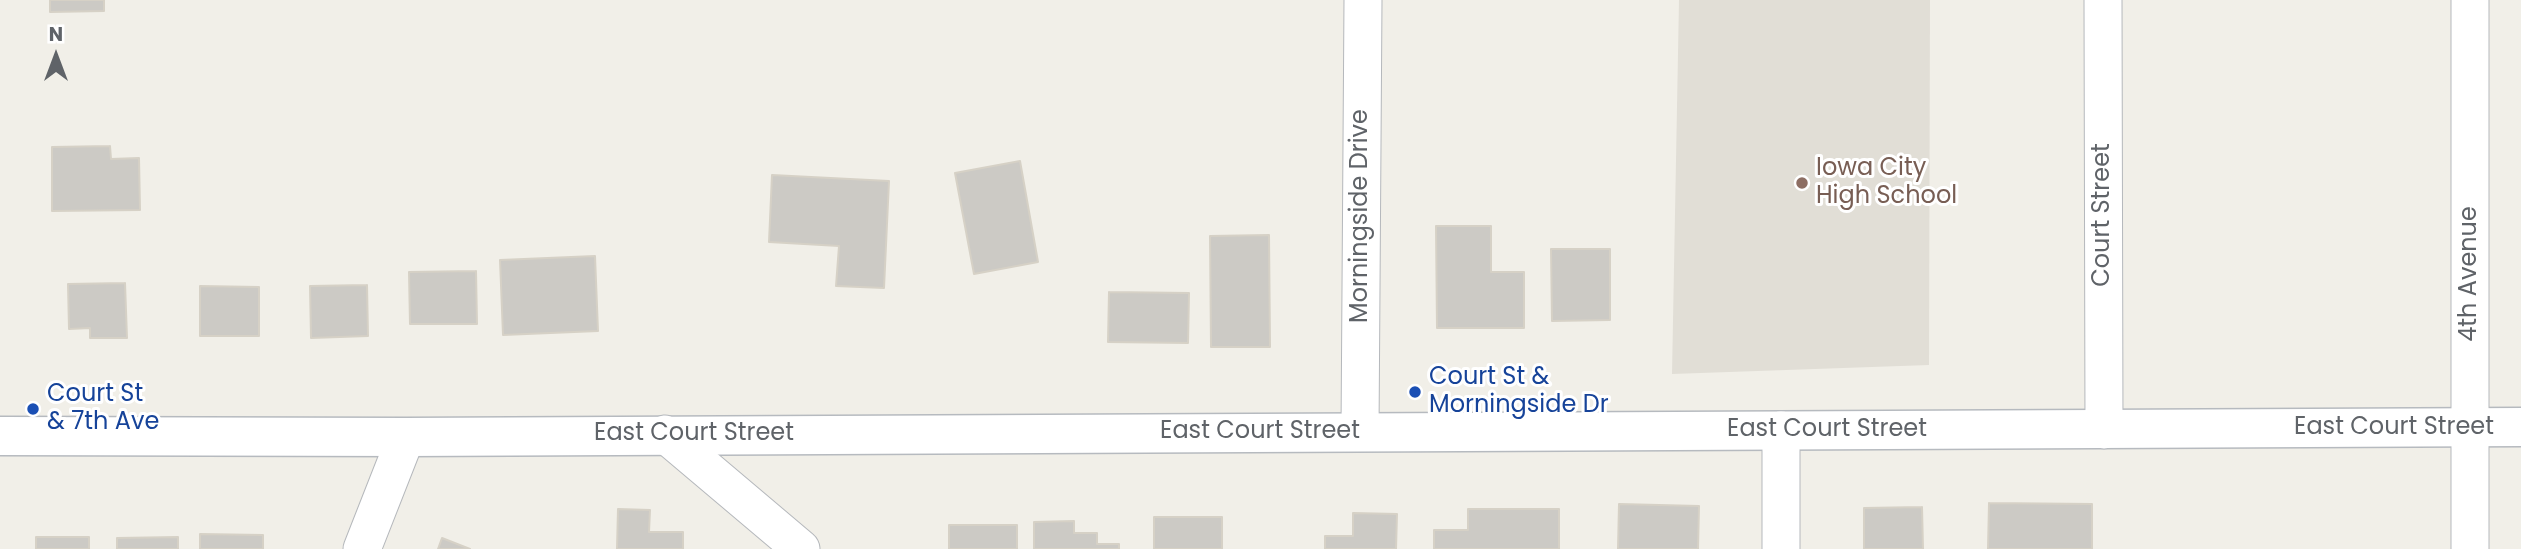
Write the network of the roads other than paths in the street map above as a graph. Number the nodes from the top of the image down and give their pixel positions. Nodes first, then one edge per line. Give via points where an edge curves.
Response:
1 (1363, 0) edge
2 (2103, 0) edge
3 (2470, 0) edge
4 (2470, 427) junction
5 (2521, 427) edge
6 (1782, 430) junction
7 (2104, 430) junction
8 (1360, 432) junction
9 (665, 434) junction
10 (0, 436) edge
11 (406, 437) junction
12 (362, 549) edge
13 (801, 549) edge
14 (1781, 549) edge
15 (2470, 549) edge

1 - 8 street, Morningside Drive
2 - 7 street, Court Street
3 - 4 street, 4th Avenue
4 - 5 street, East Court Street
4 - 7 street, East Court Street
4 - 15 street, 4th Avenue
6 - 7 street, East Court Street
6 - 8 street, East Court Street
6 - 14 street
8 - 9 street, East Court Street
9 - 11 street, East Court Street
9 - 13 street
10 - 11 street, East Court Street
11 - 12 street

